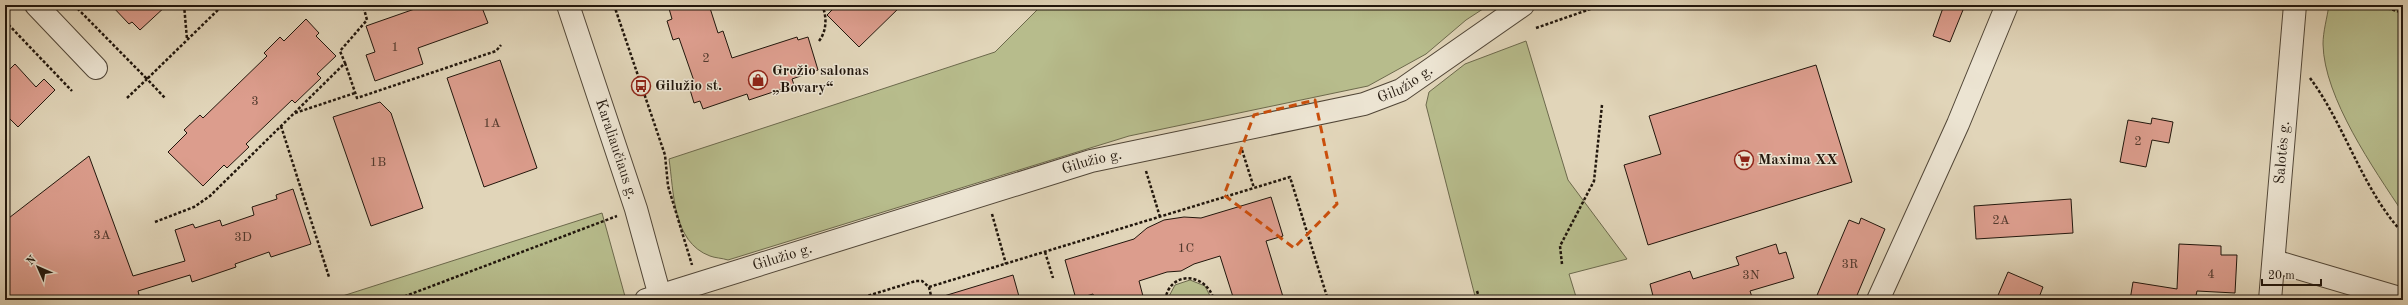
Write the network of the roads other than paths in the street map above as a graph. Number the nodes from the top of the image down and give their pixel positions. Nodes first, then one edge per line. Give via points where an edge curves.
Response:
1 (36, 5) edge
2 (568, 5) edge
3 (1523, 5) edge
4 (2007, 5) edge
5 (2295, 5) edge
6 (96, 68) dead end
7 (2274, 261) junction
8 (656, 298) edge
9 (2403, 299) edge
10 (1878, 300) edge
11 (2270, 300) edge

1 - 6 street
2 - 8 street, Karaliaučiaus g. via 636,209
3 - 8 street, Gilužio g. via 1401,90 1364,104 1091,161 985,192
4 - 10 street via 1958,124
5 - 7 street, Salotės g.
7 - 9 street
7 - 11 street, Salotės g.

